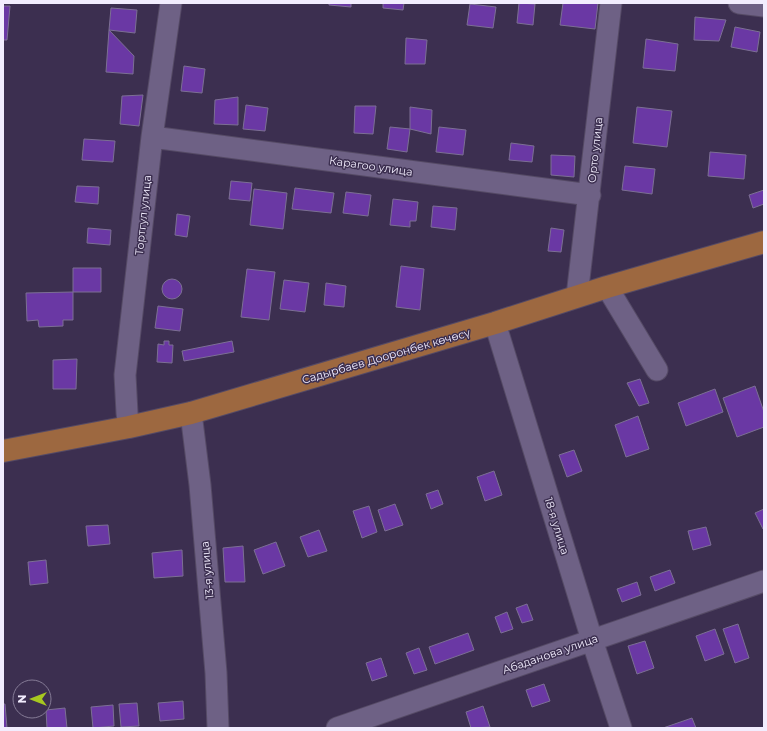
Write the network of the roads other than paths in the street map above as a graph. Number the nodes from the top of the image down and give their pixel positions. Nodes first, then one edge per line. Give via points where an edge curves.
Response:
1 (171, 3) edge
2 (611, 3) edge
3 (739, 3) edge
4 (764, 6) edge
5 (152, 137) junction
6 (590, 195) junction
7 (764, 242) edge
8 (608, 287) junction
9 (577, 296) junction
10 (495, 324) junction
11 (657, 370) dead end
12 (191, 413) junction
13 (129, 427) junction
14 (3, 451) edge
15 (764, 581) edge
16 (592, 640) junction
17 (218, 728) edge
18 (337, 728) edge
19 (621, 728) edge

1 - 5 street, Тортгул улица
2 - 6 street, Орто улица
3 - 4 street
5 - 6 street, Карагоо улица
5 - 13 street, Тортгул улица via 125,376
6 - 9 street, Орто улица
7 - 8 main road, Садырбаев Дооронбек көчөсү
8 - 9 main road, Садырбаев Дооронбек көчөсү
8 - 11 street
9 - 10 main road, Садырбаев Дооронбек көчөсү
10 - 12 main road, Садырбаев Дооронбек көчөсү
10 - 16 street, 18-я улица
12 - 13 main road, Садырбаев Дооронбек көчөсү
12 - 17 street, 13-я улица via 200,485 216,673
13 - 14 main road, Садырбаев Дооронбек көчөсү
15 - 16 street, Абаданова улица
16 - 18 street, Абаданова улица
16 - 19 street, 18-я улица

